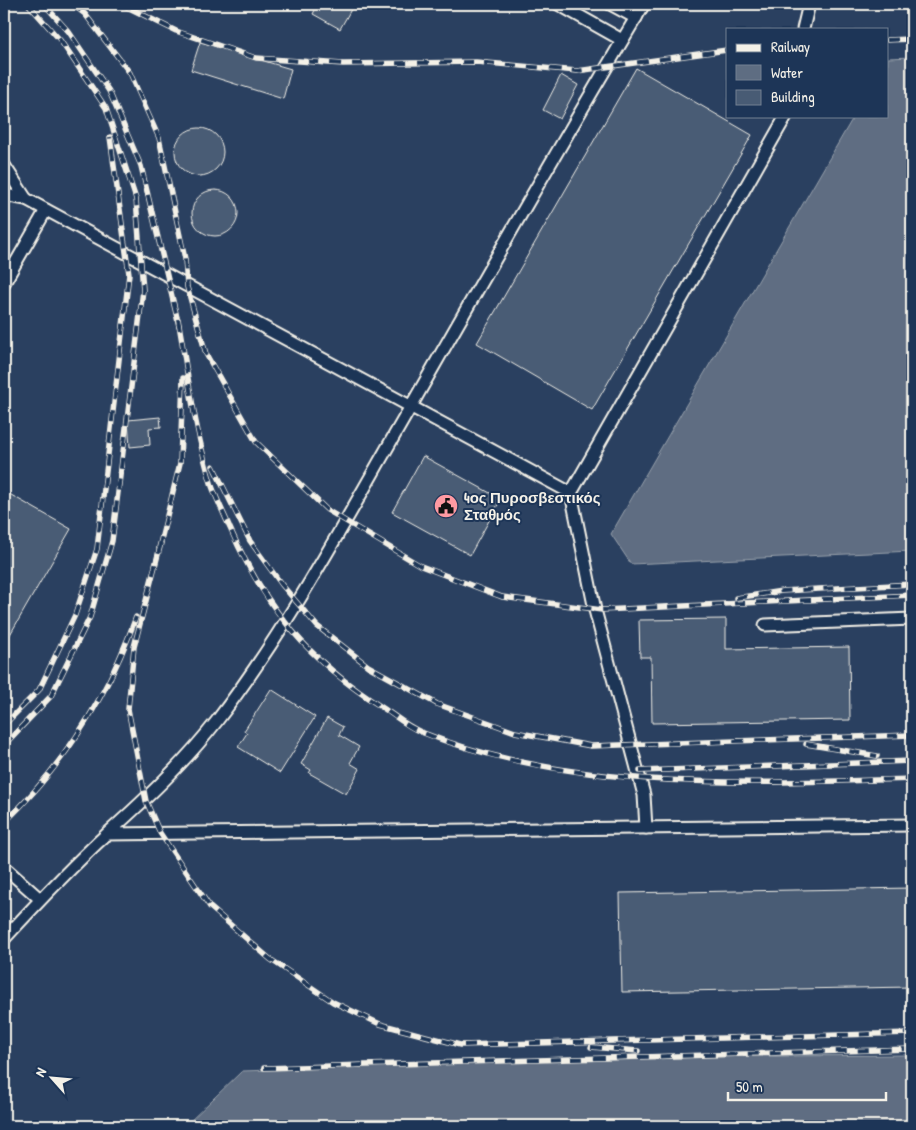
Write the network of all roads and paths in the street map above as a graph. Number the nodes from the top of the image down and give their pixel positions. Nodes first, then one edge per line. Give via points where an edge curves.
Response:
1 (558, 4) edge
2 (610, 4) edge
3 (644, 4) edge
4 (808, 4) edge
5 (636, 18) junction
6 (803, 28) edge
7 (622, 40) junction
8 (785, 118) edge
9 (4, 165) edge
10 (4, 195) edge
11 (26, 199) junction
12 (46, 210) junction
13 (4, 283) edge
14 (411, 405) junction
15 (571, 493) junction
16 (912, 619) edge
17 (766, 625) dead end
18 (912, 826) edge
19 (646, 828) junction
20 (107, 834) junction
21 (4, 867) edge
22 (40, 899) junction
23 (4, 939) edge

1 - 7 lane
2 - 5 lane
3 - 5 lane
4 - 6 lane
5 - 7 lane
7 - 14 lane
8 - 15 lane
9 - 11 lane
10 - 11 lane
11 - 12 lane
12 - 13 lane
12 - 14 lane
14 - 15 lane
14 - 20 lane via 346,520 248,678 179,765 146,801
15 - 19 lane via 603,641 644,795
16 - 17 lane
18 - 19 lane
19 - 20 lane
20 - 22 lane
21 - 22 lane
22 - 23 lane

